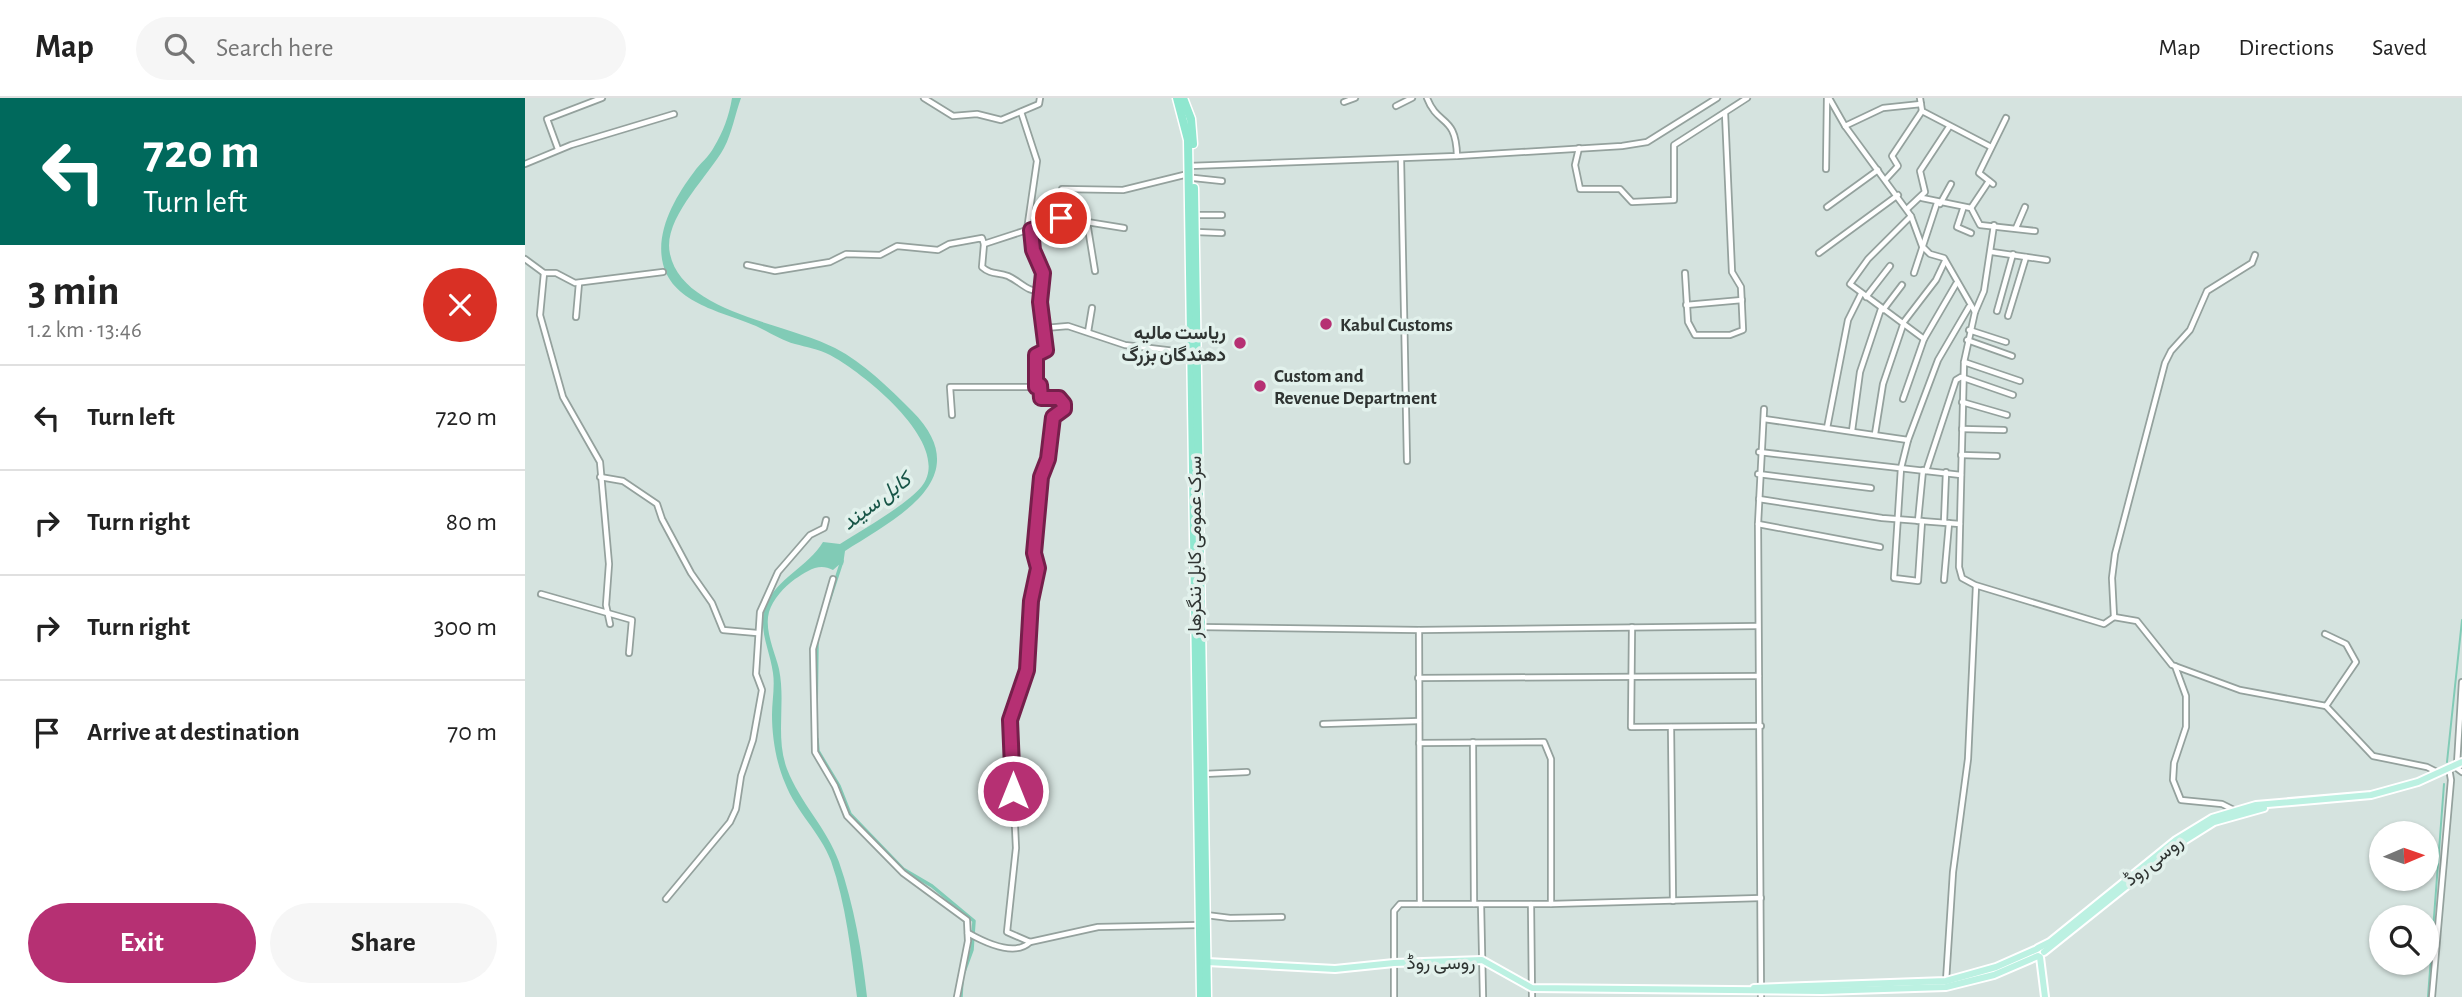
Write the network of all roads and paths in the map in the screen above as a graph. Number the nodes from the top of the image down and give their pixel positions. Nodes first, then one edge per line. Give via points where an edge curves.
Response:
1 (602, 98) edge
2 (924, 98) edge
3 (1040, 98) edge
4 (1177, 98) edge
5 (1183, 98) edge
6 (1355, 98) edge
7 (1412, 98) edge
8 (1427, 98) edge
9 (1717, 98) edge
10 (1747, 98) edge
11 (1828, 98) edge
12 (1921, 101) edge
13 (1344, 102) dead end
14 (1396, 106) dead end
15 (1922, 111) junction
16 (1021, 112) junction
17 (1725, 113) junction
18 (674, 114) dead end
19 (2006, 118) dead end
20 (1845, 126) junction
21 (1949, 127) junction
22 (1991, 147) junction
23 (1579, 148) junction
24 (558, 149) junction
25 (1457, 156) junction
26 (1401, 159) junction
27 (525, 164) edge
28 (1826, 169) dead end
29 (1878, 170) junction
30 (1191, 171) junction
31 (1886, 179) junction
32 (1222, 181) dead end
33 (1951, 184) dead end
34 (1898, 195) junction
35 (1922, 198) junction
36 (1938, 203) junction
37 (2025, 206) dead end
38 (1827, 207) dead end
39 (1971, 208) junction
40 (1907, 209) junction
41 (1963, 209) junction
42 (1195, 215) junction
43 (1222, 215) dead end
44 (1911, 216) junction
45 (1087, 222) junction
46 (1061, 224) junction
47 (1994, 225) junction
48 (1124, 228) dead end
49 (2016, 228) junction
50 (1029, 230) junction
51 (2035, 231) dead end
52 (1195, 232) junction
53 (1222, 233) dead end
54 (1971, 233) dead end
55 (985, 244) junction
56 (1922, 246) junction
57 (1992, 252) junction
58 (1819, 253) dead end
59 (2013, 254) junction
60 (2255, 255) dead end
61 (2026, 257) junction
62 (525, 259) edge
63 (2047, 260) dead end
64 (1945, 261) junction
65 (747, 265) dead end
66 (1890, 266) dead end
67 (1095, 271) dead end
68 (663, 272) dead end
69 (544, 273) junction
70 (1685, 273) dead end
71 (1914, 273) dead end
72 (579, 283) junction
73 (1956, 284) junction
74 (1902, 285) dead end
75 (1043, 292) junction
76 (1863, 296) junction
77 (1742, 300) junction
78 (1686, 305) junction
79 (1969, 307) junction
80 (1092, 308) dead end
81 (1882, 310) junction
82 (1997, 311) dead end
83 (1975, 313) junction
84 (2008, 316) dead end
85 (576, 317) dead end
86 (1903, 324) junction
87 (1045, 328) junction
88 (1969, 330) junction
89 (1088, 332) junction
90 (1924, 339) junction
91 (1967, 340) junction
92 (2005, 342) dead end
93 (1191, 353) junction
94 (2012, 356) dead end
95 (1964, 362) junction
96 (1963, 379) junction
97 (2020, 381) dead end
98 (1036, 387) junction
99 (2013, 395) dead end
100 (1903, 399) dead end
101 (1962, 402) junction
102 (1764, 409) dead end
103 (952, 415) dead end
104 (2007, 415) dead end
105 (1763, 419) junction
106 (1827, 429) junction
107 (1962, 429) junction
108 (2004, 430) dead end
109 (1852, 431) junction
110 (1875, 435) junction
111 (1908, 440) junction
112 (1759, 452) junction
113 (1961, 455) junction
114 (1997, 456) dead end
115 (1407, 461) dead end
116 (1901, 468) junction
117 (1924, 471) junction
118 (1946, 472) junction
119 (1758, 474) junction
120 (1961, 475) junction
121 (600, 477) junction
122 (1871, 488) dead end
123 (1759, 499) junction
124 (1897, 519) junction
125 (826, 520) dead end
126 (1920, 521) junction
127 (1946, 523) junction
128 (1758, 524) junction
129 (1960, 524) junction
130 (1880, 547) dead end
131 (833, 579) dead end
132 (1944, 580) dead end
133 (1975, 585) junction
134 (541, 594) dead end
135 (611, 616) junction
136 (2114, 617) junction
137 (610, 624) dead end
138 (1758, 626) junction
139 (1198, 627) junction
140 (1632, 627) junction
141 (1419, 630) junction
142 (757, 632) junction
143 (2325, 634) dead end
144 (629, 653) dead end
145 (2175, 666) junction
146 (1759, 676) junction
147 (1418, 678) junction
148 (1631, 678) junction
149 (2462, 682) edge
150 (2326, 706) junction
151 (1419, 721) junction
152 (1323, 724) dead end
153 (1761, 726) junction
154 (1671, 727) junction
155 (1473, 742) junction
156 (1419, 743) junction
157 (2456, 765) edge
158 (1247, 772) dead end
159 (2462, 772) edge
160 (2438, 773) junction
161 (1203, 774) junction
162 (2283, 805) junction
163 (2234, 810) junction
164 (1201, 830) junction
165 (1761, 898) junction
166 (666, 899) dead end
167 (1672, 901) junction
168 (1420, 904) junction
169 (1474, 904) junction
170 (1481, 904) junction
171 (1531, 904) junction
172 (1551, 904) junction
173 (1206, 915) junction
174 (1282, 917) dead end
175 (1199, 925) junction
176 (968, 933) junction
177 (1028, 944) junction
178 (2040, 953) junction
179 (1482, 960) junction
180 (1207, 962) junction
181 (1394, 963) junction
182 (1946, 984) junction
183 (1532, 988) junction
184 (1671, 989) junction
185 (1759, 990) edge
186 (1885, 993) edge
187 (957, 997) edge
188 (1201, 997) edge
189 (1207, 997) edge
190 (1394, 997) edge
191 (1483, 997) edge
192 (1532, 997) edge
193 (1671, 997) edge
194 (2045, 997) edge
195 (2432, 997) edge

1 - 24 street via 547,119
2 - 16 street via 953,116 977,114 1001,120
3 - 16 street via 1039,104
4 - 30 highway, سرک عمومی کابل ننگرهار via 1185,121
5 - 30 highway, سرک عمومی کابل ننگرهار via 1191,119
6 - 13 street
7 - 14 street
8 - 25 street via 1456,134
9 - 23 street via 1647,142
10 - 17 street
11 - 20 street
11 - 28 street
12 - 15 street
12 - 20 street via 1883,108
15 - 21 street
15 - 31 street via 1892,156 1898,166
16 - 50 street via 1037,161
17 - 23 street via 1674,145 1674,200 1632,202 1620,189 1580,189 1575,165
17 - 77 street via 1732,272
18 - 24 street
19 - 22 street
20 - 29 street
21 - 22 street via 1966,131
21 - 35 street via 1920,170 1926,187
22 - 39 street via 1979,173 1991,183
23 - 25 street
24 - 27 street
25 - 26 street
26 - 30 street
26 - 115 street
29 - 31 street
29 - 38 street
30 - 32 street
30 - 42 highway, سرک عمومی کابل ننگرهار
30 - 46 street via 1123,190 1062,189
30 - 93 highway, سرک عمومی کابل ننگرهار
31 - 34 street
33 - 36 street
34 - 40 street
34 - 58 street
35 - 36 street
35 - 40 street
36 - 41 street
36 - 56 street
37 - 49 street
39 - 41 street
39 - 47 street via 1980,225
40 - 44 street
41 - 54 street via 1957,227
42 - 43 street
42 - 52 highway, سرک عمومی کابل ننگرهار
44 - 56 street
44 - 76 street via 1851,280 1851,286
45 - 46 street
45 - 48 street
45 - 67 street
46 - 50 street
47 - 49 street
47 - 57 street
49 - 51 street
50 - 55 street
50 - 75 street via 1043,273
52 - 53 street
52 - 139 highway, سرک عمومی کابل ننگرهار
55 - 65 street via 982,238 938,250 897,246 880,255 846,254 830,262 775,271
55 - 75 street via 982,267 990,274 1008,276 1034,292
56 - 64 street
56 - 71 street
57 - 59 street
57 - 83 street
59 - 61 street
59 - 82 street
60 - 136 street via 2252,263 2207,291 2190,330 2165,363 2115,554
61 - 63 street
61 - 84 street
62 - 69 street
64 - 73 street
64 - 86 street
66 - 76 street
68 - 72 street
69 - 72 street
69 - 121 street via 541,315 563,397 599,458
70 - 78 street
72 - 85 street
73 - 79 street
73 - 90 street
74 - 81 street
75 - 87 street via 1040,302
76 - 81 street
76 - 106 street via 1848,320
77 - 78 street
77 - 78 street via 1743,330 1730,335 1695,335
79 - 83 street
79 - 111 street via 1938,360
80 - 89 street
81 - 86 street
81 - 109 street via 1860,372
83 - 88 street
86 - 90 street
86 - 110 street via 1883,384
87 - 89 street via 1068,326
87 - 98 street via 1046,350 1036,355
88 - 91 street
88 - 92 street
89 - 93 street via 1125,345
90 - 100 street
91 - 94 street
91 - 95 street
93 - 139 highway, سرک عمومی کابل ننگرهار
95 - 96 street
95 - 97 street
96 - 99 street
96 - 101 street
96 - 117 street via 1956,380
98 - 103 street via 950,387
98 - 177 street via 1040,385 1041,398 1059,398 1064,409 1053,417 1041,477 1034,553 1038,568 1027,670 1010,720 1016,848 1007,932
101 - 104 street
101 - 107 street
102 - 105 street
105 - 106 street
105 - 112 street
106 - 109 street
107 - 108 street
107 - 113 street
109 - 110 street
110 - 111 street
111 - 116 street
112 - 116 street
112 - 119 street
113 - 114 street
113 - 120 street
116 - 117 street
116 - 124 street
117 - 118 street
117 - 126 street
118 - 120 street
118 - 127 street
119 - 122 street
119 - 123 street
120 - 129 street
121 - 135 street via 608,556 606,605
121 - 142 street via 622,481 657,504 723,630
123 - 124 street
123 - 128 street
124 - 126 street
124 - 126 street via 1893,578 1916,582
125 - 142 street via 824,528 810,535 778,572 760,612
126 - 127 street
127 - 129 street
127 - 132 street
128 - 130 street
128 - 138 street
129 - 133 street via 1960,573
131 - 176 street via 813,649 815,752 847,816 903,873 963,915
133 - 136 street via 2104,624
133 - 182 street via 1968,759 1953,873
134 - 135 street
135 - 137 street
135 - 144 street via 632,620
136 - 145 street via 2137,621
138 - 140 street
138 - 146 street
139 - 141 street
139 - 161 highway, سرک عمومی کابل ننگرهار
139 - 164 highway, سرک عمومی کابل ننگرهار
140 - 141 street
140 - 148 street
141 - 147 street
142 - 166 street via 756,674 762,691 736,809
143 - 150 street via 2346,644 2355,662
145 - 150 street via 2240,690
145 - 163 street via 2186,696 2186,727 2173,780 2181,800 2222,804
146 - 148 street
146 - 153 street
147 - 148 street
147 - 151 street
148 - 154 street via 1631,727
149 - 157 street
150 - 160 street via 2372,756
151 - 152 street
151 - 156 street
153 - 154 street
153 - 165 street
154 - 167 street
155 - 156 street
155 - 169 street
155 - 172 street via 1544,741 1549,748
156 - 168 street
157 - 159 street
157 - 160 main road, روسی روڈ
157 - 195 street
158 - 161 street
160 - 162 main road, روسی روڈ via 2371,795
161 - 164 highway, سرک عمومی کابل ننگرهار
162 - 163 main road, روسی روڈ
162 - 178 main road, روسی روڈ via 2235,814 2189,837
163 - 178 main road, روسی روڈ via 2176,840
164 - 173 highway, سرک عمومی کابل ننگرهار
164 - 175 highway, سرک عمومی کابل ننگرهار
165 - 167 street
165 - 185 street
167 - 172 street
168 - 169 street
168 - 181 street via 1396,905
169 - 170 street
170 - 171 street
170 - 179 street
171 - 172 street
171 - 183 street
173 - 174 street
173 - 180 highway, سرک عمومی کابل ننگرهار
175 - 177 street via 1098,928
175 - 188 highway, سرک عمومی کابل ننگرهار
176 - 177 street via 996,945 1019,948
176 - 187 street
178 - 182 main road, روسی روڈ
178 - 194 main road
179 - 181 main road, روسی روڈ
179 - 183 main road, روسی روڈ
179 - 191 street
180 - 181 main road, روسی روڈ via 1335,969
180 - 189 highway, سرک عمومی کابل ننگرهار
181 - 190 street
182 - 185 main road, روسی روڈ
182 - 186 main road, روسی روڈ
183 - 184 main road, روسی روڈ
183 - 192 street
184 - 185 main road, روسی روڈ
184 - 193 street
185 - 186 main road, روسی روڈ

